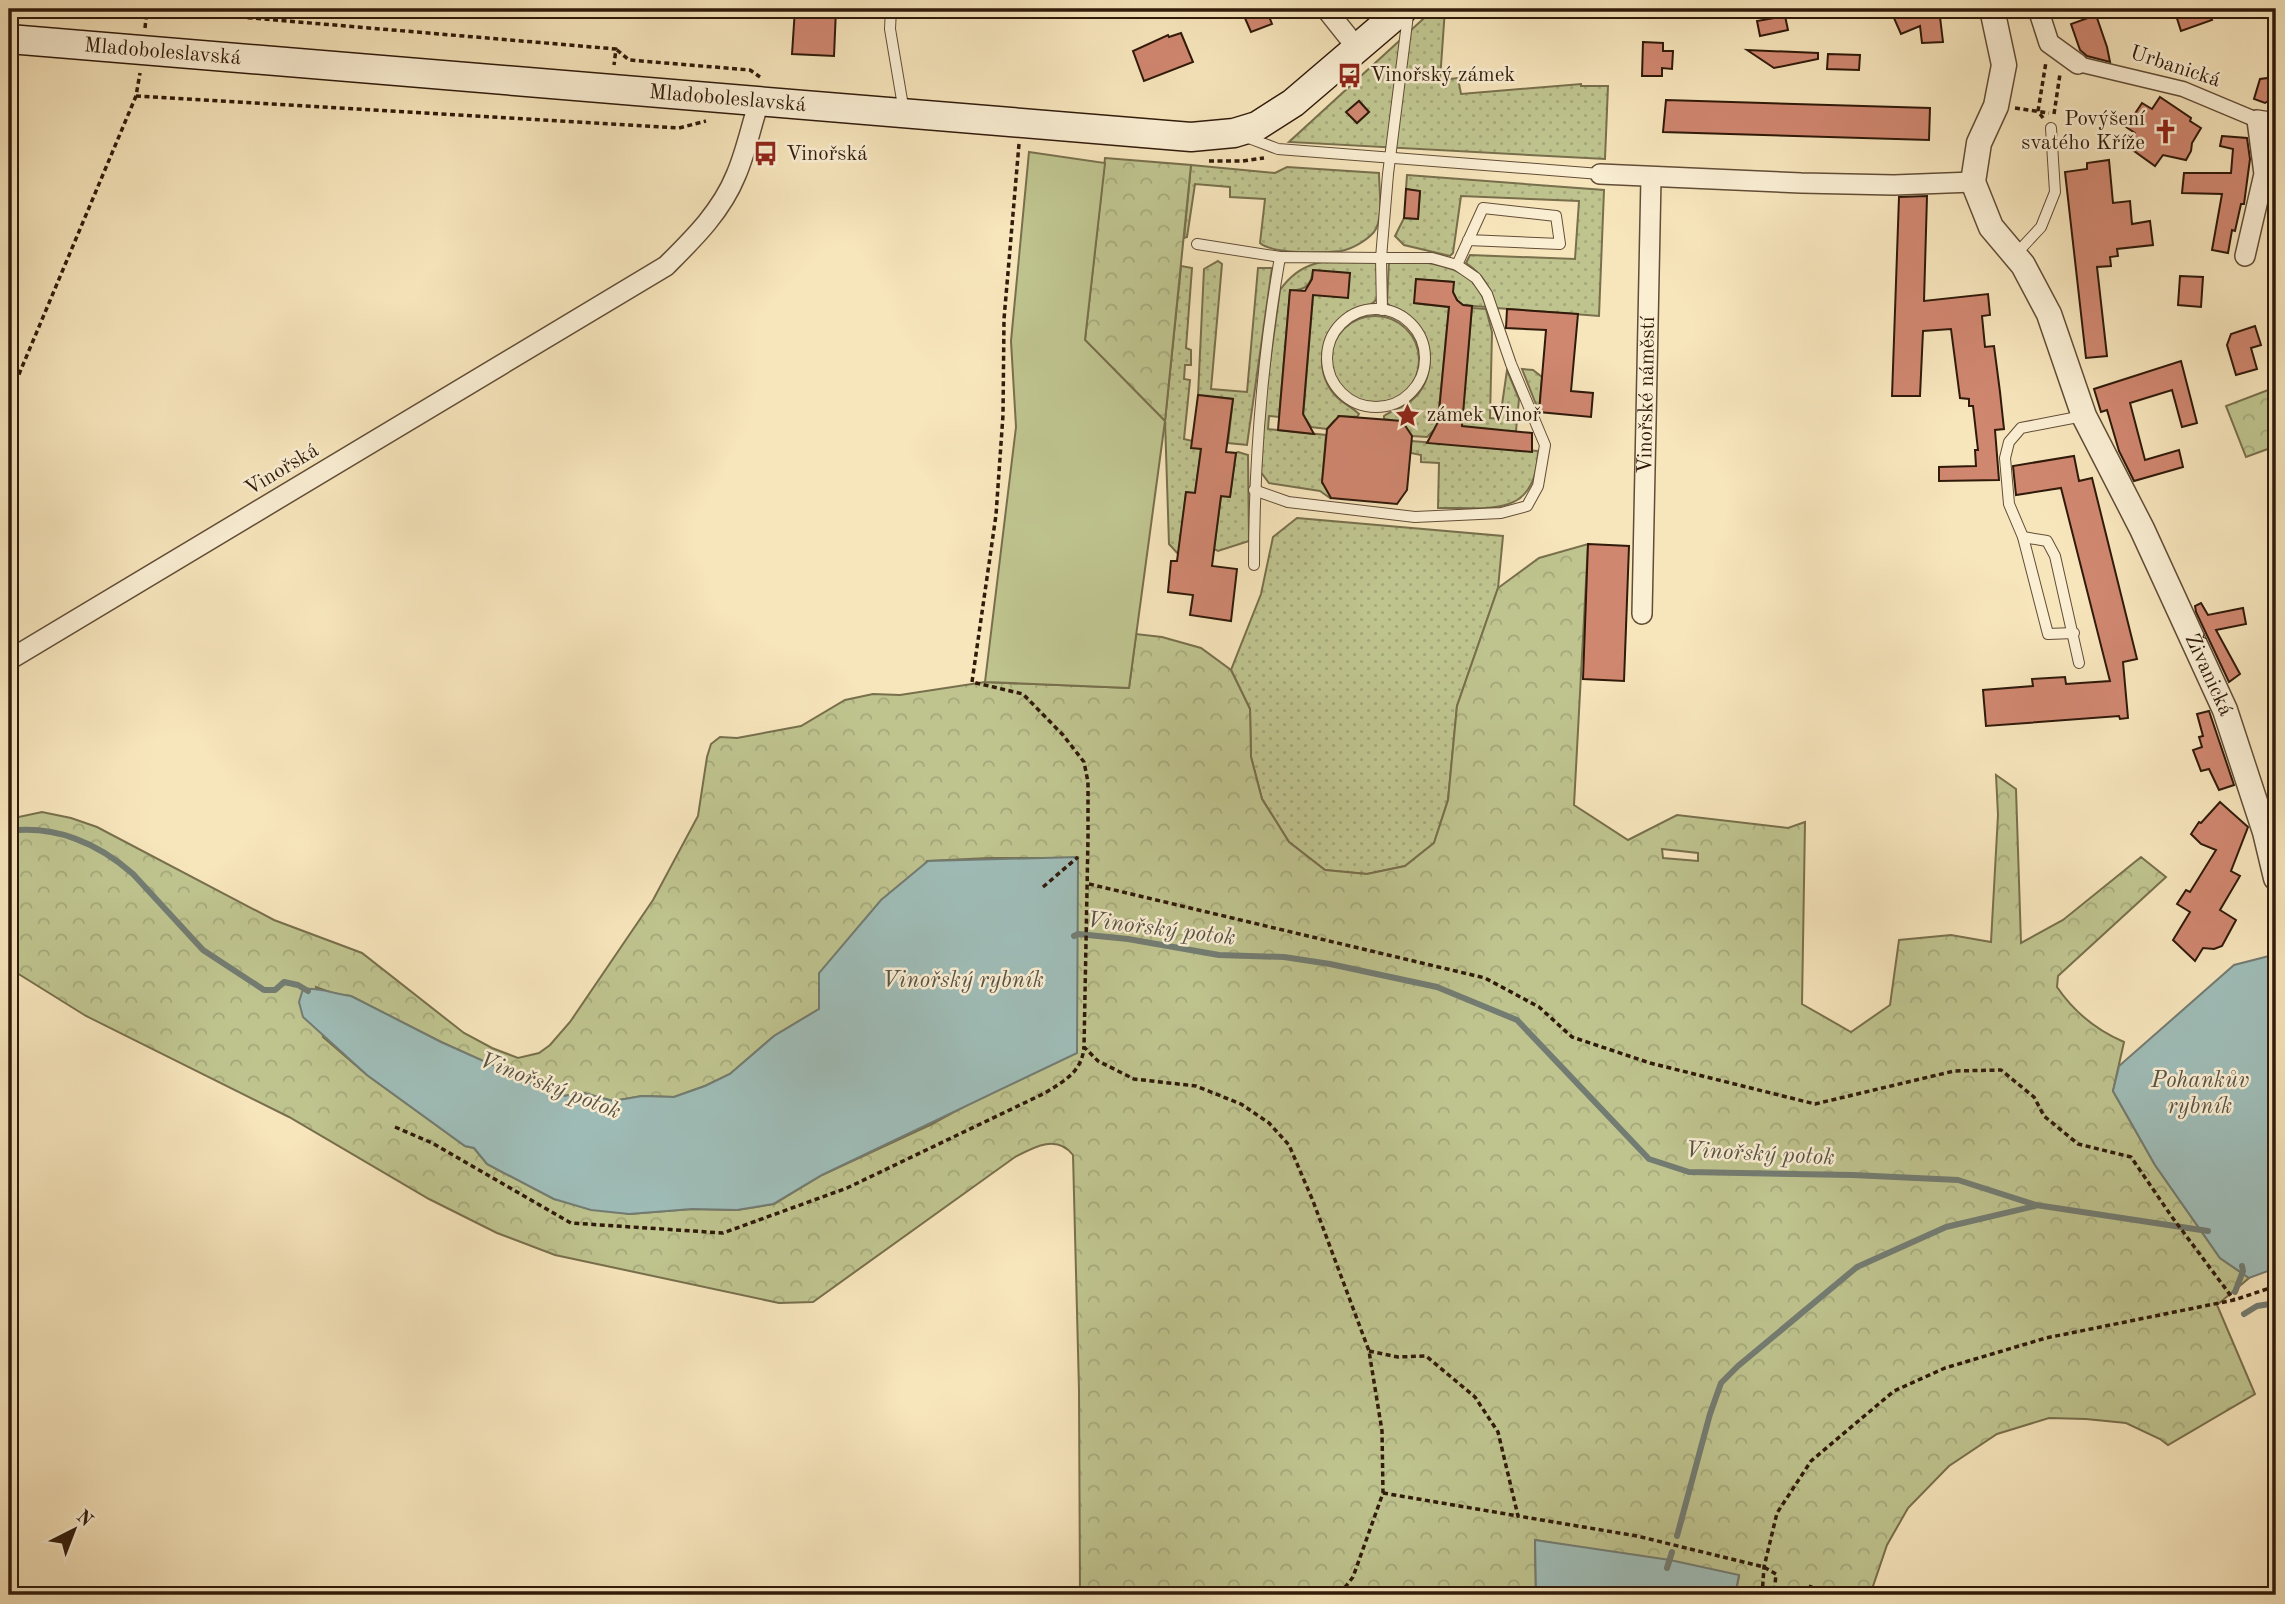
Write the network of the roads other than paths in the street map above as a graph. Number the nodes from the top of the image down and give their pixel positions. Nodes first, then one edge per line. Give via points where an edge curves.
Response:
1 (891, 9) edge
2 (1326, 9) edge
3 (1403, 9) edge
4 (1408, 9) edge
5 (1992, 9) edge
6 (2038, 9) edge
7 (9, 39) edge
8 (1357, 48) junction
9 (2063, 53) joint
10 (764, 94) junction
11 (905, 114) junction
12 (2267, 122) edge
13 (2051, 128) dead end
14 (1234, 133) junction
15 (1390, 156) junction
16 (1600, 174) joint
17 (1651, 177) junction
18 (1973, 182) junction
19 (1468, 240) junction
20 (1197, 244) dead end
21 (2015, 256) junction
22 (2245, 256) dead end
23 (1280, 257) junction
24 (1381, 258) junction
25 (1457, 265) junction
26 (1382, 310) junction
27 (2084, 416) junction
28 (1254, 490) junction
29 (2023, 537) junction
30 (1254, 565) dead end
31 (1642, 614) dead end
32 (2074, 633) junction
33 (9, 660) edge
34 (2079, 663) dead end
35 (2276, 878) edge

1 - 11 lane via 890,29
2 - 8 street
3 - 8 main road, Mladoboleslavská
4 - 15 lane
5 - 18 street via 2004,65 1996,106 1979,143
6 - 9 street
7 - 10 main road, Mladoboleslavská via 612,90
8 - 14 main road, Mladoboleslavská via 1293,103 1257,126
9 - 12 street, Urbanická via 2183,89
10 - 11 main road, Mladoboleslavská
10 - 33 street, Vinořská via 724,200 666,266
11 - 14 main road, Mladoboleslavská via 1191,137
12 - 22 street, Urbanická via 2264,174
13 - 21 lane via 2054,192 2041,226
14 - 15 lane via 1278,149
15 - 16 lane
15 - 24 lane
16 - 17 street
17 - 18 street via 1895,185
17 - 31 street, Vinořské náměstí
18 - 21 street via 1990,227
19 - 19 lane via 1483,208 1556,216 1560,244
19 - 25 lane
20 - 23 lane
21 - 27 street via 2049,314
23 - 24 lane
23 - 28 lane via 1266,337
24 - 25 lane via 1432,258
24 - 26 lane
25 - 28 lane via 1476,278 1487,295 1545,445 1538,486 1527,506 1501,513 1415,517 1288,502
26 - 26 lane via 1366,310 1339,325 1327,353 1328,369 1344,395 1373,407 1405,398 1423,371 1425,354 1411,324
27 - 29 lane via 2021,428 2009,442 2005,458 2009,504
27 - 35 street, Živanická via 2169,585 2225,710
28 - 30 lane
29 - 32 lane via 2047,541
29 - 32 lane via 2048,634
32 - 34 lane

